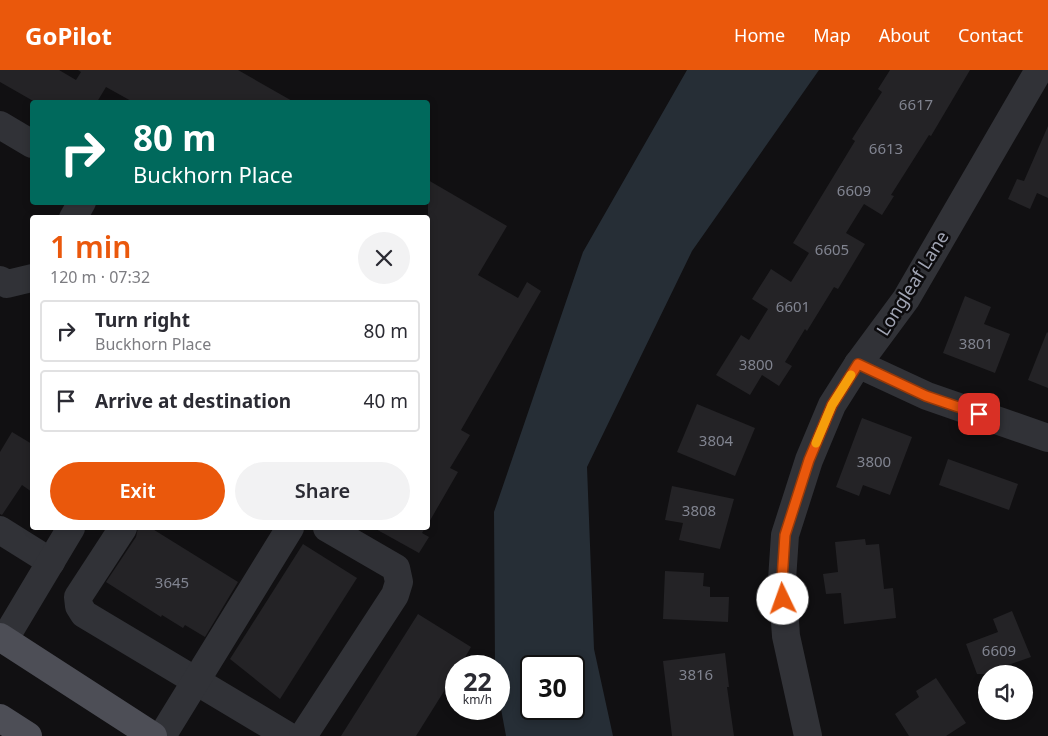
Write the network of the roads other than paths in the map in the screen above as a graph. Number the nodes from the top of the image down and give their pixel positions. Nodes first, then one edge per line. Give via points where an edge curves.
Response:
1 (1038, 86) edge
2 (0, 125) edge
3 (30, 143) edge
4 (30, 278) edge
5 (0, 280) edge
6 (858, 364) junction
7 (1048, 438) edge
8 (0, 530) edge
9 (70, 530) edge
10 (122, 530) edge
11 (289, 530) edge
12 (330, 530) edge
13 (51, 562) junction
14 (2, 639) edge
15 (196, 682) junction
16 (0, 718) edge
17 (28, 736) edge
18 (153, 736) edge
19 (162, 736) edge
20 (288, 736) edge
21 (303, 736) edge
22 (808, 736) edge

1 - 6 street, Longleaf Lane via 906,299
2 - 3 street
4 - 5 street via 7,284
6 - 7 street via 926,396
6 - 22 street, Longleaf Lane via 832,405 809,460 785,535 782,580 786,636
8 - 13 street
9 - 13 street
10 - 15 street via 78,597 79,606 84,614
11 - 15 street
12 - 21 street via 396,568 398,582 394,595
13 - 14 street
14 - 18 main road
15 - 19 street
15 - 20 street
16 - 17 main road

